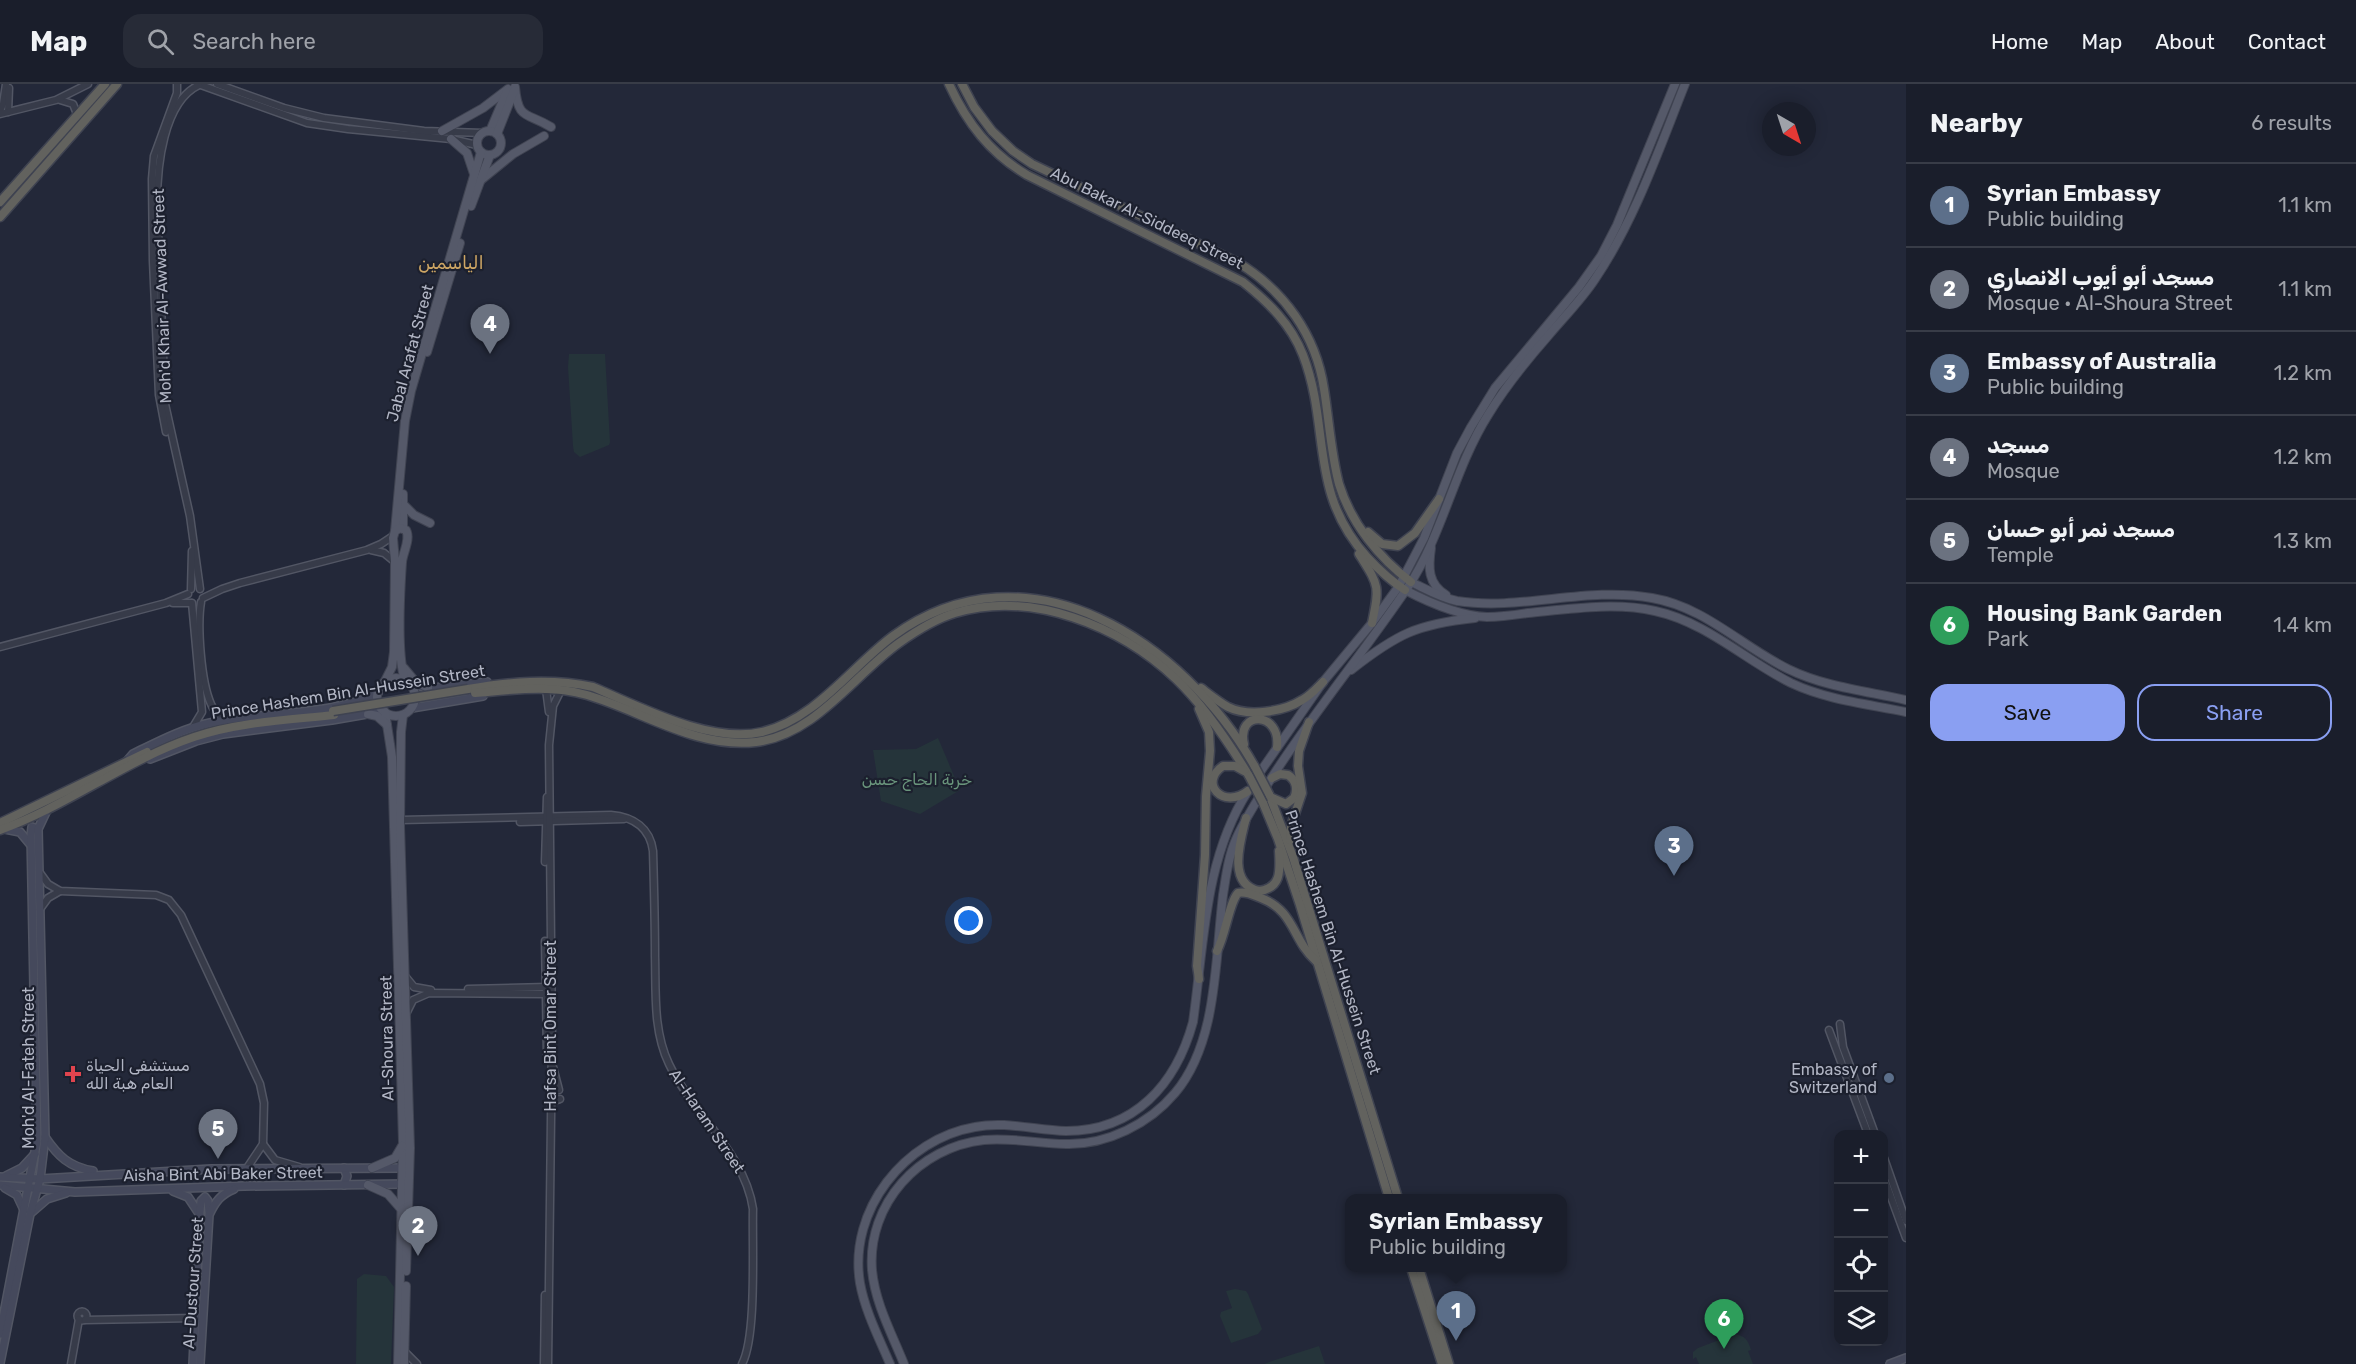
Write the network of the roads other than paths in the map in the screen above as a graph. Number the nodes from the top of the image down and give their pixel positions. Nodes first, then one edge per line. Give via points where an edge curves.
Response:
1 (7, 84) edge
2 (88, 84) edge
3 (105, 84) edge
4 (117, 84) edge
5 (198, 84) edge
6 (217, 84) edge
7 (949, 84) edge
8 (962, 84) edge
9 (1675, 84) edge
10 (1685, 84) edge
11 (177, 86) edge
12 (513, 86) edge
13 (188, 91) junction
14 (9, 98) junction
15 (56, 100) junction
16 (19, 109) junction
17 (0, 112) edge
18 (8, 112) junction
19 (77, 114) junction
20 (551, 127) dead end
21 (442, 130) junction
22 (490, 133) junction
23 (544, 136) dead end
24 (451, 139) junction
25 (479, 148) junction
26 (490, 155) junction
27 (478, 178) junction
28 (0, 202) edge
29 (0, 216) edge
30 (1439, 499) junction
31 (403, 504) junction
32 (430, 523) dead end
33 (1358, 524) junction
34 (397, 532) junction
35 (1352, 541) junction
36 (1432, 542) junction
37 (367, 550) junction
38 (395, 562) junction
39 (1408, 579) junction
40 (222, 588) junction
41 (1402, 588) junction
42 (201, 590) junction
43 (189, 592) junction
44 (202, 600) junction
45 (1455, 601) junction
46 (166, 603) junction
47 (191, 603) junction
48 (1486, 617) junction
49 (1372, 623) junction
50 (0, 646) edge
51 (398, 666) junction
52 (1345, 675) junction
53 (1191, 682) junction
54 (1323, 682) junction
55 (384, 683) junction
56 (408, 683) junction
57 (507, 687) junction
58 (430, 688) junction
59 (546, 689) junction
60 (561, 690) junction
61 (378, 693) junction
62 (1190, 693) junction
63 (363, 700) junction
64 (1906, 700) edge
65 (436, 702) junction
66 (412, 708) junction
67 (214, 709) junction
68 (202, 712) junction
69 (384, 712) junction
70 (1906, 712) edge
71 (334, 713) junction
72 (364, 715) junction
73 (403, 715) junction
74 (228, 720) junction
75 (1309, 722) junction
76 (193, 727) junction
77 (389, 730) junction
78 (401, 732) junction
79 (1277, 747) junction
80 (1245, 750) junction
81 (127, 761) junction
82 (139, 762) junction
83 (1250, 772) junction
84 (1272, 778) junction
85 (1248, 791) junction
86 (1267, 798) junction
87 (49, 808) junction
88 (1246, 818) junction
89 (548, 820) junction
90 (401, 822) junction
91 (1, 828) edge
92 (38, 829) junction
93 (1278, 839) junction
94 (31, 846) junction
95 (1289, 847) junction
96 (40, 873) junction
97 (60, 891) junction
98 (40, 909) junction
99 (1217, 951) junction
100 (1317, 962) junction
101 (405, 975) junction
102 (1199, 979) junction
103 (547, 991) junction
104 (407, 1012) junction
105 (1840, 1024) dead end
106 (1829, 1030) dead end
107 (551, 1062) junction
108 (559, 1090) dead end
109 (560, 1099) dead end
110 (551, 1102) junction
111 (1866, 1130) edge
112 (1873, 1130) edge
113 (45, 1137) junction
114 (403, 1142) junction
115 (263, 1144) junction
116 (35, 1154) junction
117 (300, 1167) junction
118 (247, 1168) junction
119 (344, 1168) junction
120 (372, 1168) junction
121 (406, 1168) junction
122 (1888, 1169) edge
123 (104, 1174) junction
124 (66, 1176) junction
125 (2, 1177) edge
126 (31, 1178) junction
127 (40, 1179) junction
128 (405, 1184) junction
129 (1886, 1184) edge
130 (0, 1185) edge
131 (344, 1185) junction
132 (368, 1185) junction
133 (244, 1186) junction
134 (165, 1188) junction
135 (29, 1189) junction
136 (38, 1189) junction
137 (66, 1190) junction
138 (75, 1192) junction
139 (1388, 1194) edge
140 (1397, 1194) edge
141 (402, 1210) junction
142 (27, 1212) junction
143 (200, 1215) junction
144 (209, 1215) junction
145 (1906, 1221) edge
146 (1906, 1238) edge
147 (1412, 1272) edge
148 (1420, 1272) edge
149 (196, 1318) junction
150 (0, 1334) edge
151 (404, 1352) junction
152 (1905, 1362) edge
153 (0, 1363) edge
154 (71, 1364) edge
155 (193, 1364) edge
156 (200, 1364) edge
157 (398, 1364) edge
158 (404, 1364) edge
159 (417, 1364) edge
160 (546, 1364) edge
161 (742, 1364) edge
162 (890, 1364) edge
163 (904, 1364) edge
164 (1442, 1364) edge
165 (1449, 1364) edge
166 (1890, 1364) edge

1 - 14 street
1 - 17 street
2 - 15 street
3 - 19 highway
4 - 29 highway
5 - 13 street
5 - 24 street via 313,124
6 - 21 street via 312,116
7 - 35 highway, Abu Bakar Al-Siddeeq Street via 976,131 1008,164 1243,282 1283,320 1307,367 1328,485
8 - 33 highway, Abu Bakar Al-Siddeeq Street via 986,123 1022,157 1237,262 1284,301 1303,327 1317,358 1339,482
9 - 30 main road via 1601,256 1495,388 1471,427
10 - 36 main road via 1611,254 1590,287 1515,375 1486,417 1455,479
11 - 13 street via 183,85
11 - 43 street, Moh'd Khair Al-Awwad Street via 154,156 153,261 159,395 188,521 192,555
12 - 20 main road via 521,110
12 - 21 main road
12 - 22 main road
13 - 42 street, Moh'd Khair Al-Awwad Street via 180,99 168,129 158,171 157,203 165,404 190,516
14 - 16 street
14 - 18 street
15 - 16 street
15 - 19 street via 73,104
16 - 18 street
17 - 18 street
19 - 28 highway
21 - 22 street
22 - 25 main road via 478,138
22 - 26 main road via 501,141 500,149
23 - 27 main road
24 - 25 street
24 - 27 main road via 467,153
25 - 26 main road
25 - 27 main road, Jabal Arafat Street
26 - 27 main road, Jabal Arafat Street
27 - 31 main road, Jabal Arafat Street via 414,401
27 - 34 main road, Jabal Arafat Street via 411,391 404,430
30 - 33 highway via 1414,533 1398,546 1382,544
30 - 39 main road
31 - 32 main road
31 - 34 main road, Jabal Arafat Street
33 - 39 highway, Abu Bakar Al-Siddeeq Street via 1379,553
34 - 37 street
34 - 38 main road, Jabal Arafat Street
34 - 51 main road, Jabal Arafat Street via 408,536 402,560
35 - 41 highway, Abu Bakar Al-Siddeeq Street
35 - 49 highway via 1377,586
36 - 39 main road
36 - 45 main road via 1431,579
37 - 38 street via 384,553
37 - 40 street
38 - 51 main road, Jabal Arafat Street via 394,652
39 - 41 main road
39 - 45 main road, Abu Bakar Al-Siddeeq Street
40 - 42 street
40 - 44 street
41 - 48 main road, Abu Bakar Al-Siddeeq Street via 1432,603
41 - 49 main road
41 - 52 main road
42 - 43 street
42 - 44 street, Moh'd Khair Al-Awwad Street
43 - 46 street
43 - 47 street
44 - 47 street
44 - 67 street via 201,654 208,697
45 - 64 main road, Abu Bakar Al-Siddeeq Street via 1497,604 1613,595 1653,598 1707,618 1797,673 1833,686
46 - 47 street
46 - 50 street
47 - 68 street
48 - 52 main road via 1415,628 1381,647
48 - 70 main road, Abu Bakar Al-Siddeeq Street via 1614,607 1653,610 1699,627 1800,687
49 - 54 main road
51 - 55 main road, Jabal Arafat Street
51 - 56 main road, Jabal Arafat Street
51 - 58 main road
52 - 75 main road
53 - 54 highway via 1228,707 1258,711 1294,704
53 - 57 highway, Prince Hashem Bin Al-Hussein Street via 1144,643 1093,615 1045,601 1013,597 986,598 927,616 893,636 798,716 778,727 750,734 677,721 579,684
53 - 80 highway, Prince Hashem Bin Al-Hussein Street
54 - 79 main road
55 - 56 main road via 398,678
55 - 61 main road
56 - 58 main road, Prince Hashem Bin Al-Hussein Street
56 - 66 main road via 415,692
57 - 58 main road, Prince Hashem Bin Al-Hussein Street via 486,682
57 - 59 highway, Prince Hashem Bin Al-Hussein Street
57 - 65 main road, Prince Hashem Bin Al-Hussein Street via 485,696
57 - 71 highway, Prince Hashem Bin Al-Hussein Street, bridge
58 - 65 main road via 425,696
59 - 60 highway, Prince Hashem Bin Al-Hussein Street
59 - 89 street, Hafsa Bint Omar Street
60 - 62 highway, Prince Hashem Bin Al-Hussein Street via 589,695 706,738 759,742 814,716 916,632 956,613 995,607 1055,612 1090,623 1149,656
60 - 89 street, Hafsa Bint Omar Street via 553,705 549,745
61 - 63 main road, Prince Hashem Bin Al-Hussein Street
61 - 69 main road via 378,703
62 - 83 highway, Prince Hashem Bin Al-Hussein Street
62 - 102 highway via 1209,732 1210,751
63 - 72 main road via 370,708
63 - 74 main road, Prince Hashem Bin Al-Hussein Street
65 - 66 main road, Prince Hashem Bin Al-Hussein Street
66 - 73 main road
67 - 68 street via 208,715
67 - 74 street
68 - 76 street
69 - 72 main road, Prince Hashem Bin Al-Hussein Street
69 - 73 main road
69 - 77 main road, Al-Shoura Street
71 - 81 highway, Prince Hashem Bin Al-Hussein Street via 207,729
71 - 82 highway, Prince Hashem Bin Al-Hussein Street via 205,734
72 - 77 main road via 377,717
72 - 82 main road, Prince Hashem Bin Al-Hussein Street via 211,737
73 - 78 main road, Al-Shoura Street
74 - 76 main road, Prince Hashem Bin Al-Hussein Street
75 - 84 main road
75 - 95 highway via 1297,759 1302,793
76 - 81 main road, Prince Hashem Bin Al-Hussein Street via 133,754
77 - 78 main road via 394,726
77 - 114 main road, Al-Shoura Street
78 - 90 main road, Al-Shoura Street
79 - 80 highway via 1274,728 1260,719 1244,727
79 - 85 main road
80 - 83 highway, Prince Hashem Bin Al-Hussein Street
81 - 91 highway, Prince Hashem Bin Al-Hussein Street
82 - 87 highway, Prince Hashem Bin Al-Hussein Street
83 - 85 highway via 1223,766 1214,775 1213,784 1225,798 1240,797
83 - 86 highway, Prince Hashem Bin Al-Hussein Street, bridge
84 - 86 highway via 1288,775 1296,791 1286,804
84 - 88 main road
85 - 102 main road via 1215,864
86 - 93 highway, Prince Hashem Bin Al-Hussein Street
86 - 95 highway, Prince Hashem Bin Al-Hussein Street
87 - 91 highway, Prince Hashem Bin Al-Hussein Street
87 - 92 main road
88 - 93 highway via 1238,852 1239,870 1253,889 1262,891 1277,882
88 - 99 main road via 1229,859
89 - 90 street, Al-Haram Street
89 - 103 street, Hafsa Bint Omar Street
89 - 161 street, Al-Haram Street via 627,818 640,825 652,842 655,1010 664,1052 687,1093 740,1169 751,1196 752,1304 748,1349
90 - 101 main road, Al-Shoura Street
91 - 94 main road via 18,830
92 - 94 main road via 31,830
92 - 96 main road, Moh'd Al-Fateh Street
93 - 100 highway, Prince Hashem Bin Al-Hussein Street
94 - 116 main road, Moh'd Al-Fateh Street
95 - 140 highway, Prince Hashem Bin Al-Hussein Street
96 - 97 street
96 - 98 main road, Moh'd Al-Fateh Street
97 - 98 street
97 - 115 street via 156,895 173,904 196,944 260,1084 264,1103
98 - 113 main road, Moh'd Al-Fateh Street
99 - 100 highway via 1234,898 1244,892 1282,910 1304,949
99 - 163 main road via 1210,1008 1197,1058 1179,1089 1141,1123 1119,1134 1083,1143 987,1140 952,1147 924,1162 893,1194 878,1222 872,1266 880,1305
100 - 139 highway, Prince Hashem Bin Al-Hussein Street
101 - 103 street via 414,987 429,990
101 - 104 main road, Al-Shoura Street
102 - 162 main road via 1193,1022 1182,1057 1164,1085 1137,1109 1084,1130 1005,1125 959,1131 925,1145 890,1177 867,1218 858,1266 866,1305
103 - 104 street via 429,993 413,1000
103 - 107 street, Hafsa Bint Omar Street
103 - 160 street, Hafsa Bint Omar Street
104 - 121 main road, Al-Shoura Street
105 - 112 street via 1847,1060
106 - 111 street
107 - 108 street
107 - 110 street, Hafsa Bint Omar Street
109 - 110 street
110 - 160 street, Hafsa Bint Omar Street
113 - 123 main road via 69,1164
113 - 127 main road, Moh'd Al-Fateh Street
114 - 120 main road via 395,1158
114 - 121 main road, Al-Shoura Street
115 - 117 street via 275,1160
115 - 118 street
116 - 125 main road via 22,1168
116 - 126 main road, Moh'd Al-Fateh Street
117 - 118 main road, Aisha Bint Abi Baker Street
117 - 119 main road, Aisha Bint Abi Baker Street
118 - 123 main road, Aisha Bint Abi Baker Street
119 - 120 main road, Aisha Bint Abi Baker Street
119 - 131 main road
120 - 121 main road, Aisha Bint Abi Baker Street
121 - 128 main road, Al-Shoura Street
122 - 145 street
123 - 124 main road, Aisha Bint Abi Baker Street
124 - 127 main road, Aisha Bint Abi Baker Street
124 - 137 main road via 62,1184
125 - 126 main road, Aisha Bint Abi Baker Street
126 - 127 main road, Aisha Bint Abi Baker Street
126 - 135 main road, Moh'd Al-Fateh Street
127 - 136 main road, Moh'd Al-Fateh Street
128 - 132 main road, Aisha Bint Abi Baker Street
128 - 141 main road, Al-Shoura Street
128 - 151 main road, Al-Shoura Street
129 - 146 street
130 - 135 main road, Aisha Bint Abi Baker Street
130 - 142 main road via 17,1195
131 - 132 main road, Aisha Bint Abi Baker Street
131 - 133 main road, Aisha Bint Abi Baker Street
132 - 141 main road via 388,1194
133 - 134 main road, Aisha Bint Abi Baker Street
133 - 144 main road, Al-Dustour Street via 222,1196
134 - 138 main road, Aisha Bint Abi Baker Street
134 - 143 main road, Al-Dustour Street via 188,1197
135 - 136 main road, Aisha Bint Abi Baker Street
135 - 142 main road, Moh'd Al-Fateh Street
136 - 137 main road, Aisha Bint Abi Baker Street
136 - 142 main road, Moh'd Al-Fateh Street
137 - 138 main road, Aisha Bint Abi Baker Street
138 - 142 main road via 47,1199
141 - 157 main road, Al-Shoura Street
142 - 150 main road, Moh'd Al-Fateh Street
142 - 153 main road, Moh'd Al-Fateh Street
143 - 144 main road via 205,1197
143 - 149 main road, Al-Dustour Street
144 - 156 main road, Al-Dustour Street
147 - 164 highway
148 - 165 highway
149 - 154 street via 83,1318
149 - 155 main road, Al-Dustour Street
151 - 158 main road, Al-Shoura Street
151 - 159 street
152 - 166 main road

